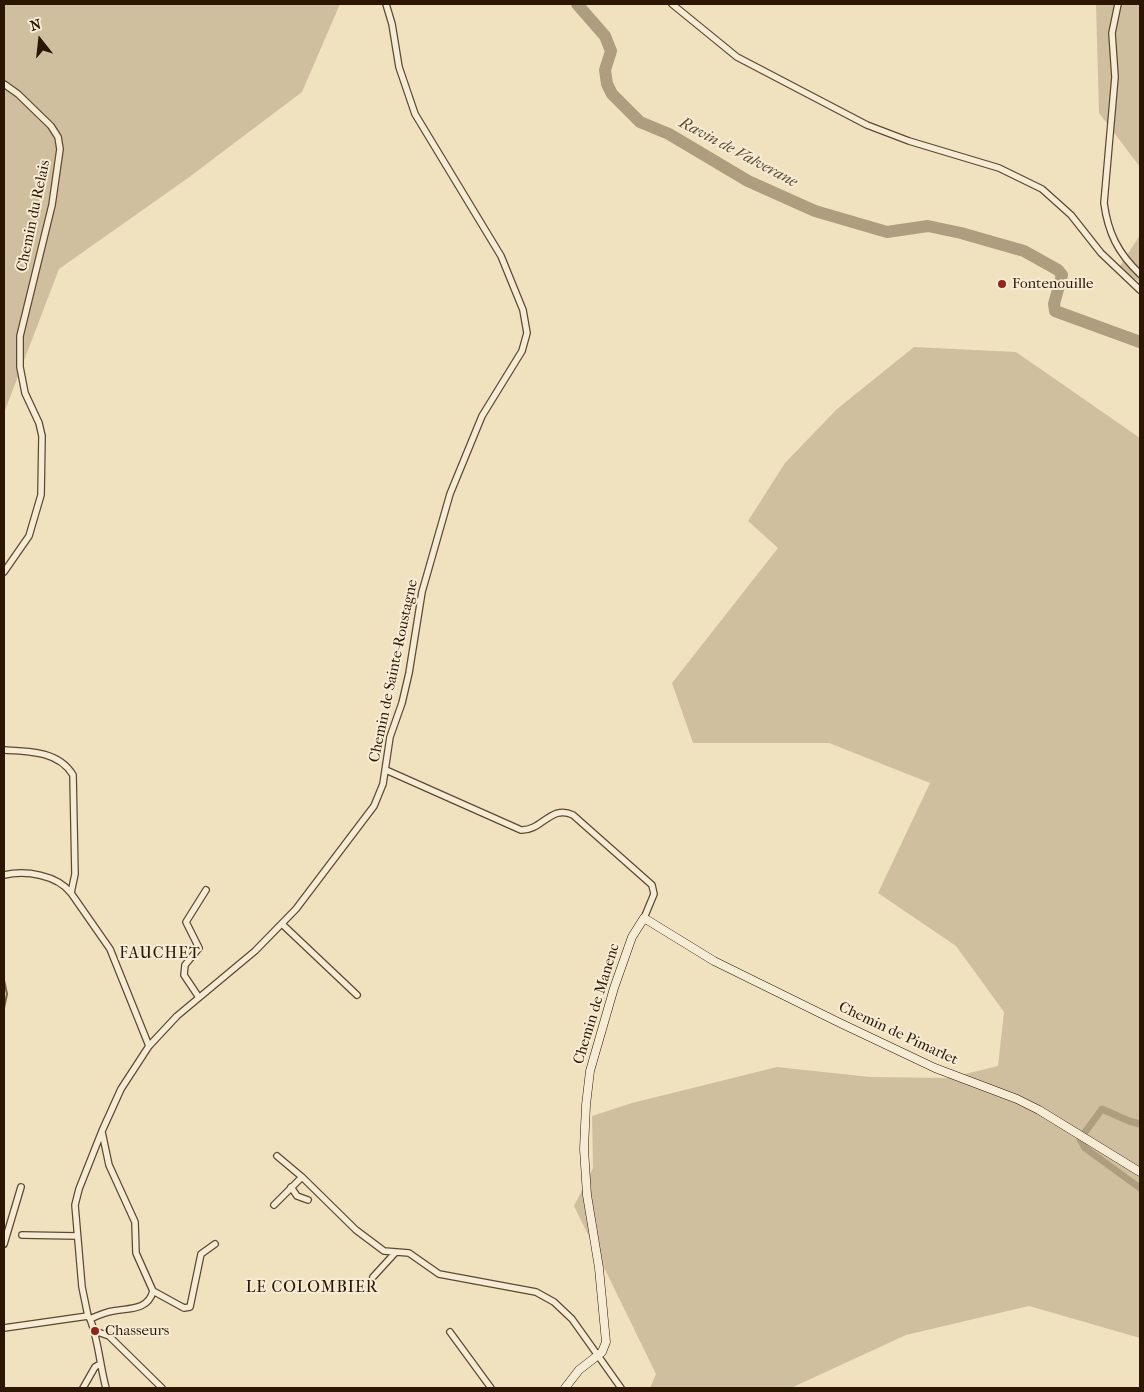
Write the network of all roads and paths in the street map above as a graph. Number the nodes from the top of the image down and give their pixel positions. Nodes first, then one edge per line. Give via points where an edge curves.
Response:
1 (386, 4) edge
2 (672, 4) edge
3 (1118, 4) edge
4 (4, 84) edge
5 (1140, 274) edge
6 (1140, 290) edge
7 (4, 572) edge
8 (4, 750) edge
9 (386, 770) junction
10 (4, 875) edge
11 (206, 890) dead end
12 (71, 893) junction
13 (644, 918) junction
14 (282, 924) junction
15 (357, 995) dead end
16 (198, 996) junction
17 (149, 1046) junction
18 (102, 1131) junction
19 (277, 1156) dead end
20 (1140, 1172) edge
21 (302, 1177) junction
22 (21, 1187) dead end
23 (291, 1187) junction
24 (308, 1200) dead end
25 (274, 1205) dead end
26 (22, 1235) dead end
27 (77, 1236) junction
28 (4, 1244) edge
29 (215, 1244) dead end
30 (395, 1253) junction
31 (373, 1277) dead end
32 (153, 1291) junction
33 (88, 1318) junction
34 (4, 1328) edge
35 (95, 1332) junction
36 (450, 1332) dead end
37 (598, 1356) junction
38 (100, 1364) junction
39 (83, 1388) edge
40 (106, 1388) edge
41 (162, 1388) edge
42 (491, 1388) edge
43 (566, 1388) edge
44 (621, 1388) edge

1 - 9 street, Chemin de Sainte-Roustagne via 399,67 415,114 497,249 523,310 527,333 522,351 482,416 450,494 422,592 409,673 390,737
2 - 6 street via 737,57 867,125 999,168 1042,189 1071,215 1101,253
3 - 5 street via 1112,33 1115,77 1104,203 1115,244
4 - 7 street, Chemin du Relais via 51,126 58,137 60,149 52,205 20,336 20,367 25,393 42,436 41,495 29,536
8 - 12 street via 42,753 64,764 73,775 75,874
9 - 13 street, Chemin de Manenc via 521,830 533,828 556,812 572,814 652,885 654,894
9 - 14 street, Chemin de Sainte-Roustagne via 371,812
10 - 12 street via 16,873 54,879 62,882
11 - 16 street via 186,922 199,948 185,965 184,975
12 - 17 street via 110,949
13 - 20 street, Chemin de Pimarlet via 722,966 927,1064 1017,1099
13 - 37 street, Chemin de Manenc via 626,950 588,1084 585,1166 606,1338
14 - 15 street
14 - 16 street, Chemin de Sainte-Roustagne
16 - 17 street, Chemin de Sainte-Roustagne
17 - 18 street, Chemin de Sainte-Roustagne via 121,1089
18 - 27 street, Chemin de Sainte-Roustagne via 77,1196
18 - 32 street via 109,1165 135,1222 136,1253
19 - 21 street
21 - 23 street
21 - 30 street via 361,1235 384,1251
22 - 28 street
23 - 24 street via 297,1196
23 - 25 street
26 - 27 street
27 - 33 street, Chemin de Sainte-Roustagne
29 - 32 street via 202,1254 190,1308 184,1308
30 - 31 street
30 - 37 street via 409,1253 439,1274 538,1293 568,1315
32 - 33 street via 150,1299 138,1308
33 - 34 street
33 - 35 street, Chemin de Sainte-Roustagne
35 - 38 street, Chemin de Sainte-Roustagne
35 - 41 street via 109,1336
36 - 42 street
37 - 43 street via 579,1370
37 - 44 street
38 - 39 street
38 - 40 street, Chemin de Sainte-Roustagne

